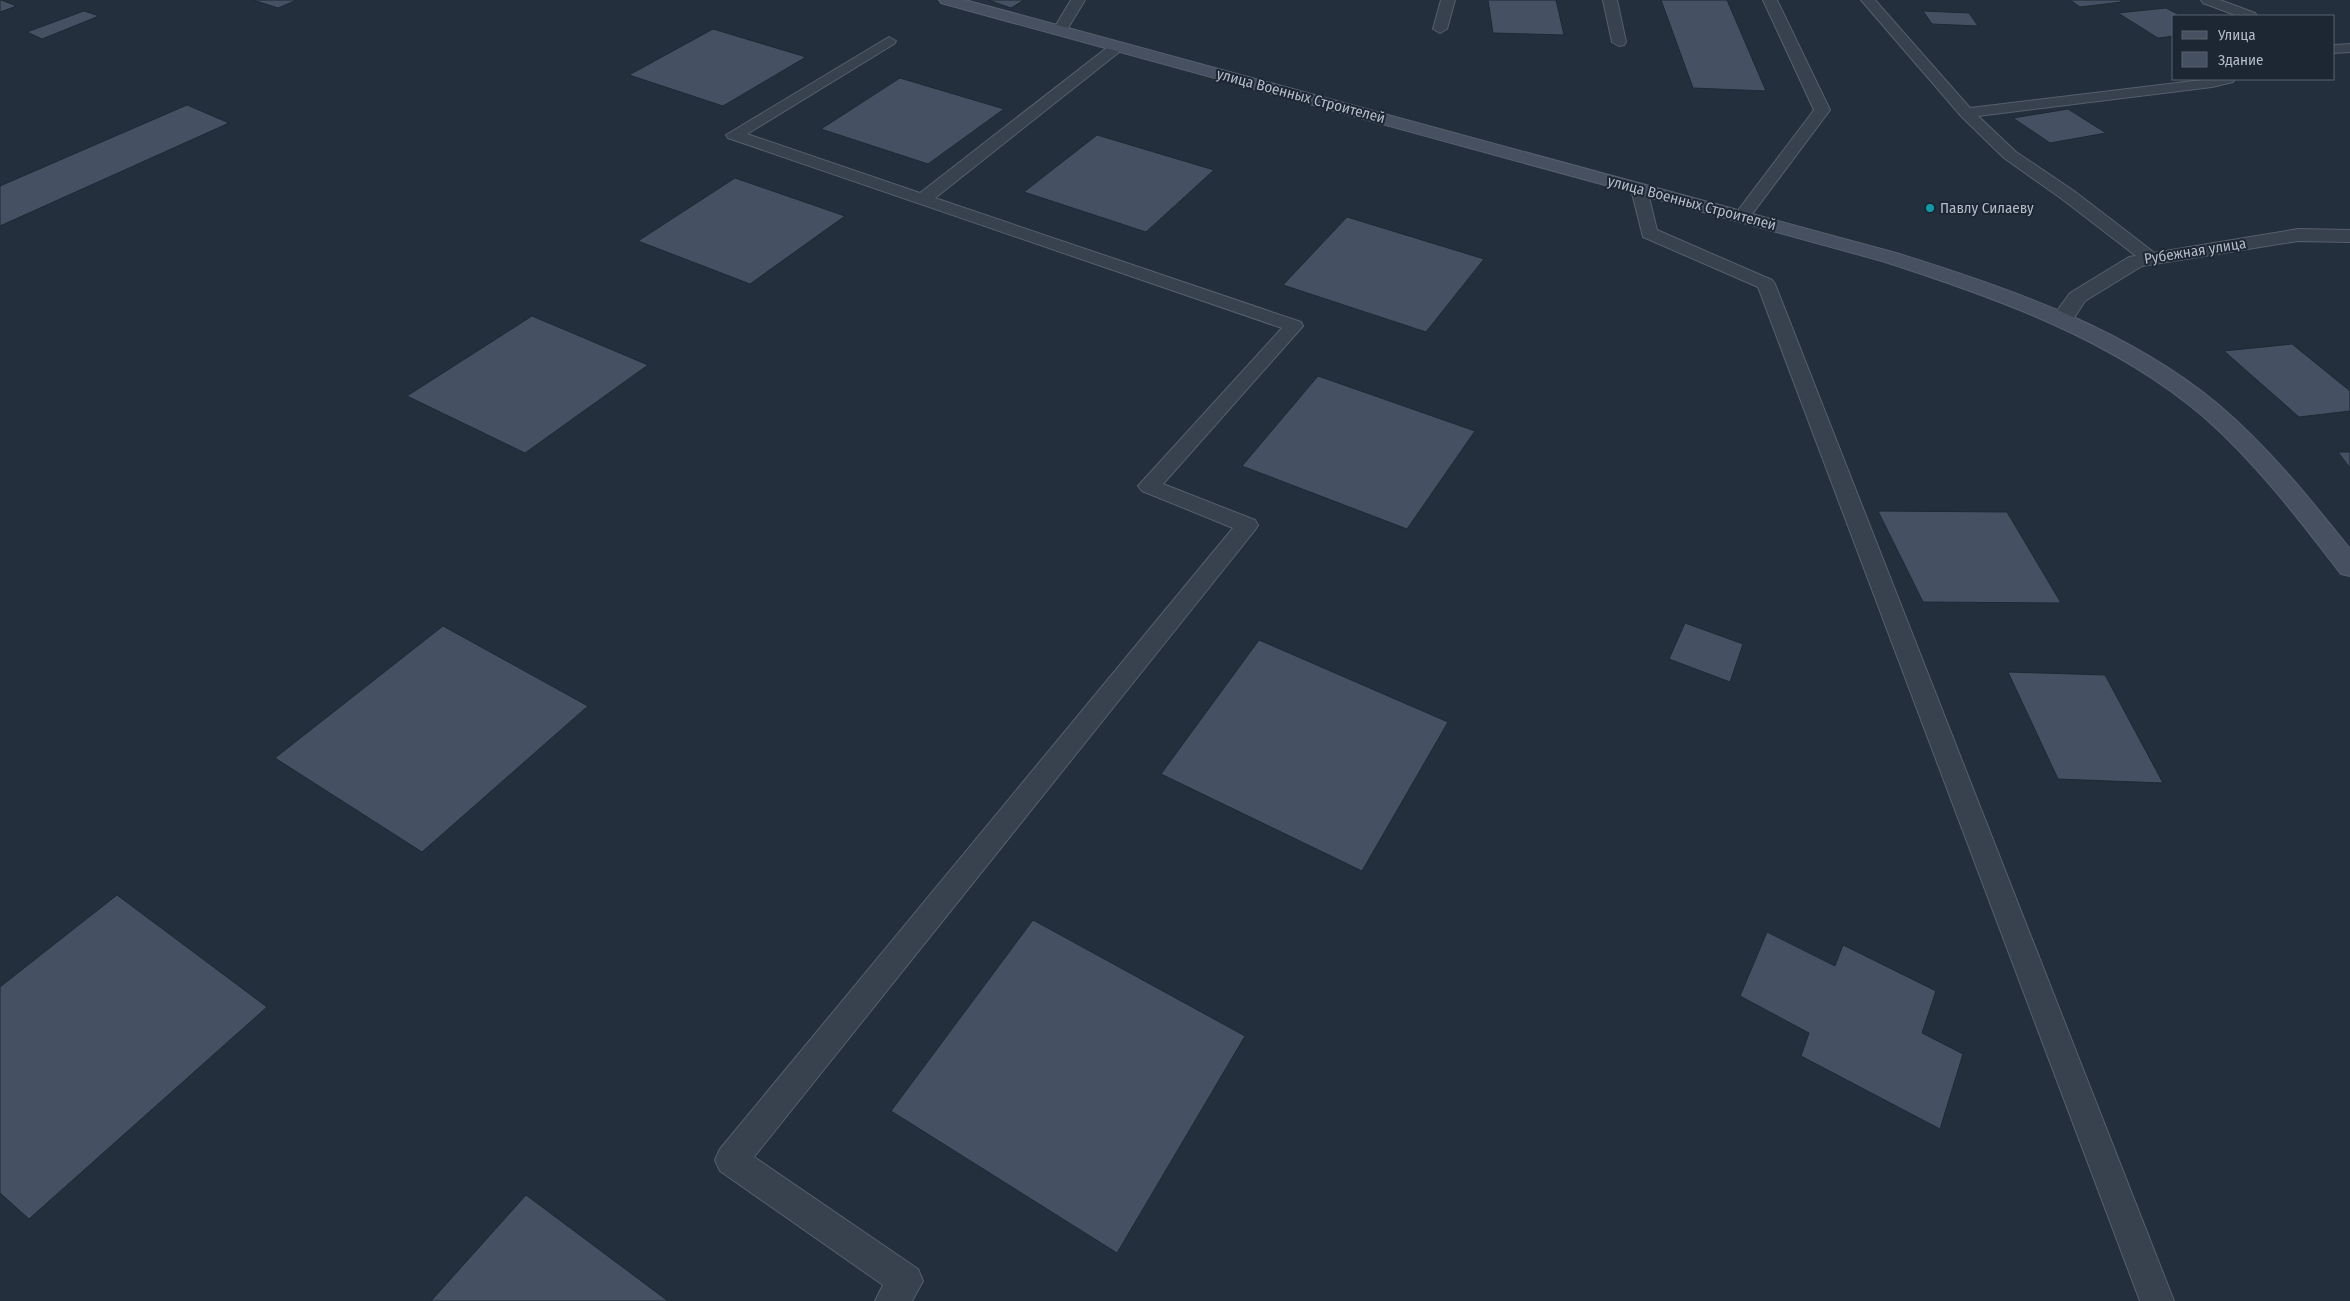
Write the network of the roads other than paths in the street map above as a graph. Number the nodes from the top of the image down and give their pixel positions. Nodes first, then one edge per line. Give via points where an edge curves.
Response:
1 (946, 0) edge
2 (1078, 0) edge
3 (1448, 0) edge
4 (1610, 0) edge
5 (1770, 0) edge
6 (1868, 0) edge
7 (2208, 0) edge
8 (2247, 15) edge
9 (1440, 29) dead end
10 (1060, 30) junction
11 (889, 41) dead end
12 (1620, 42) dead end
13 (1118, 46) junction
14 (2350, 48) edge
15 (2335, 49) edge
16 (2224, 80) edge
17 (1966, 113) junction
18 (1639, 189) junction
19 (922, 200) junction
20 (1741, 217) junction
21 (2350, 236) edge
22 (2150, 258) junction
23 (2062, 320) junction
24 (2350, 567) edge
25 (892, 1301) edge
26 (2157, 1301) edge

1 - 10 main road, улица Военных Строителей
2 - 10 lane
3 - 9 lane
4 - 12 lane
5 - 20 lane via 1822,110
6 - 17 lane
7 - 8 lane
10 - 13 main road, улица Военных Строителей
11 - 19 lane via 734,136
13 - 18 main road, улица Военных Строителей
13 - 19 lane
14 - 15 lane
16 - 17 lane
17 - 22 lane via 2010,155
18 - 20 main road, улица Военных Строителей
18 - 26 lane via 1649,233 1766,284
19 - 25 lane via 1294,326 1149,486 1247,526 731,1160 906,1280
20 - 23 main road, улица Военных Строителей via 1972,282
21 - 22 street, Рубежная улица via 2298,235
22 - 23 street, Рубежная улица via 2136,261 2077,298
23 - 24 main road, улица Военных Строителей via 2142,362 2211,411 2286,485

